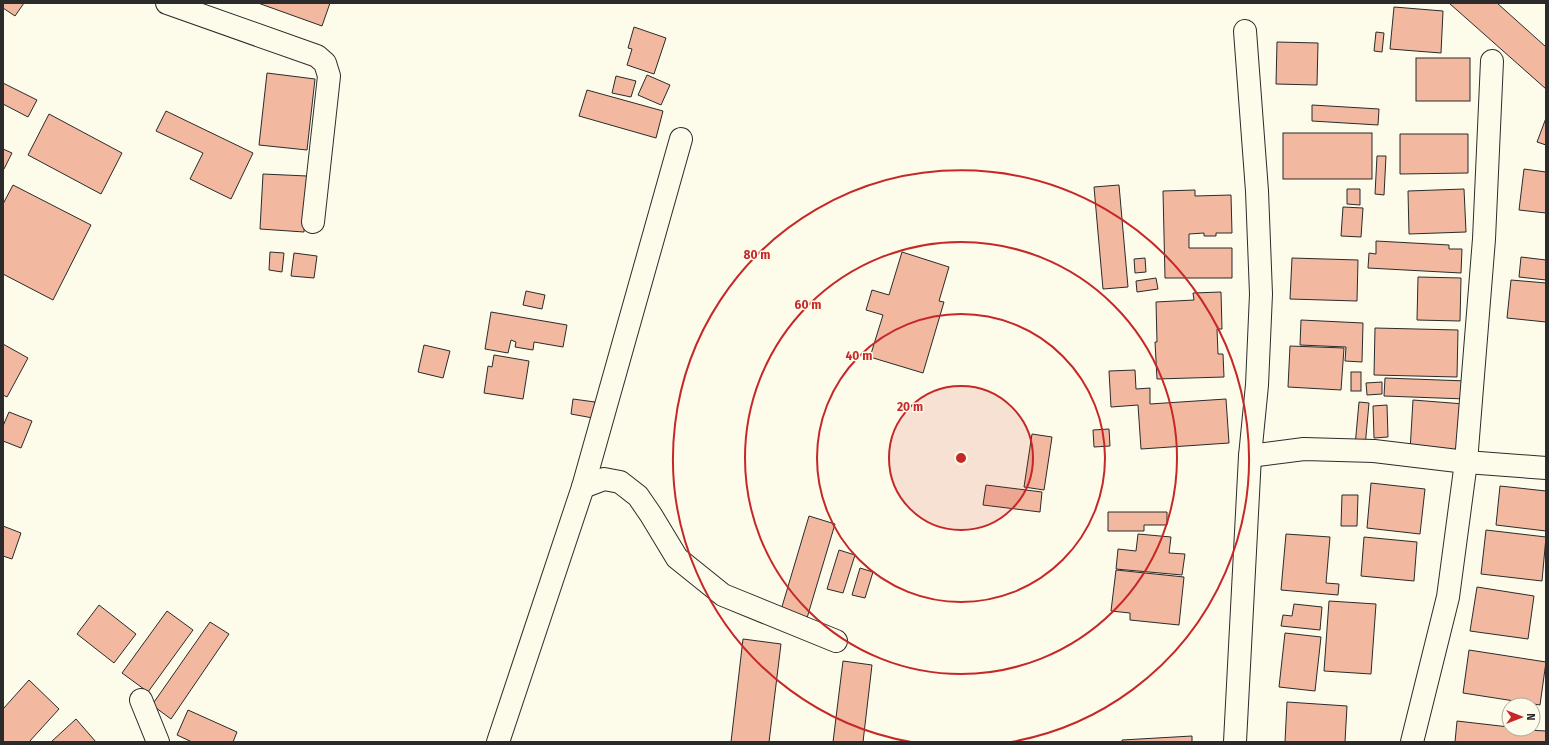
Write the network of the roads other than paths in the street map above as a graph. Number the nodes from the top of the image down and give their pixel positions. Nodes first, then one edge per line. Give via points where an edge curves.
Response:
1 (167, 3) edge
2 (1245, 30) dead end
3 (1492, 61) dead end
4 (680, 139) dead end
5 (313, 222) dead end
6 (1250, 456) junction
7 (1466, 462) junction
8 (1546, 468) edge
9 (583, 487) junction
10 (836, 641) dead end
11 (142, 700) dead end
12 (158, 742) edge
13 (498, 742) edge
14 (1235, 742) edge
15 (1412, 742) edge

1 - 5 street via 317,56 325,63 329,76
2 - 6 street via 1257,191 1261,294 1257,384
3 - 7 street via 1484,239
4 - 9 street
6 - 7 street via 1304,448 1374,450
6 - 14 street
7 - 8 street
7 - 15 street via 1448,597
9 - 10 street via 604,479 620,482 642,502 677,558 723,594
9 - 13 street
11 - 12 street

